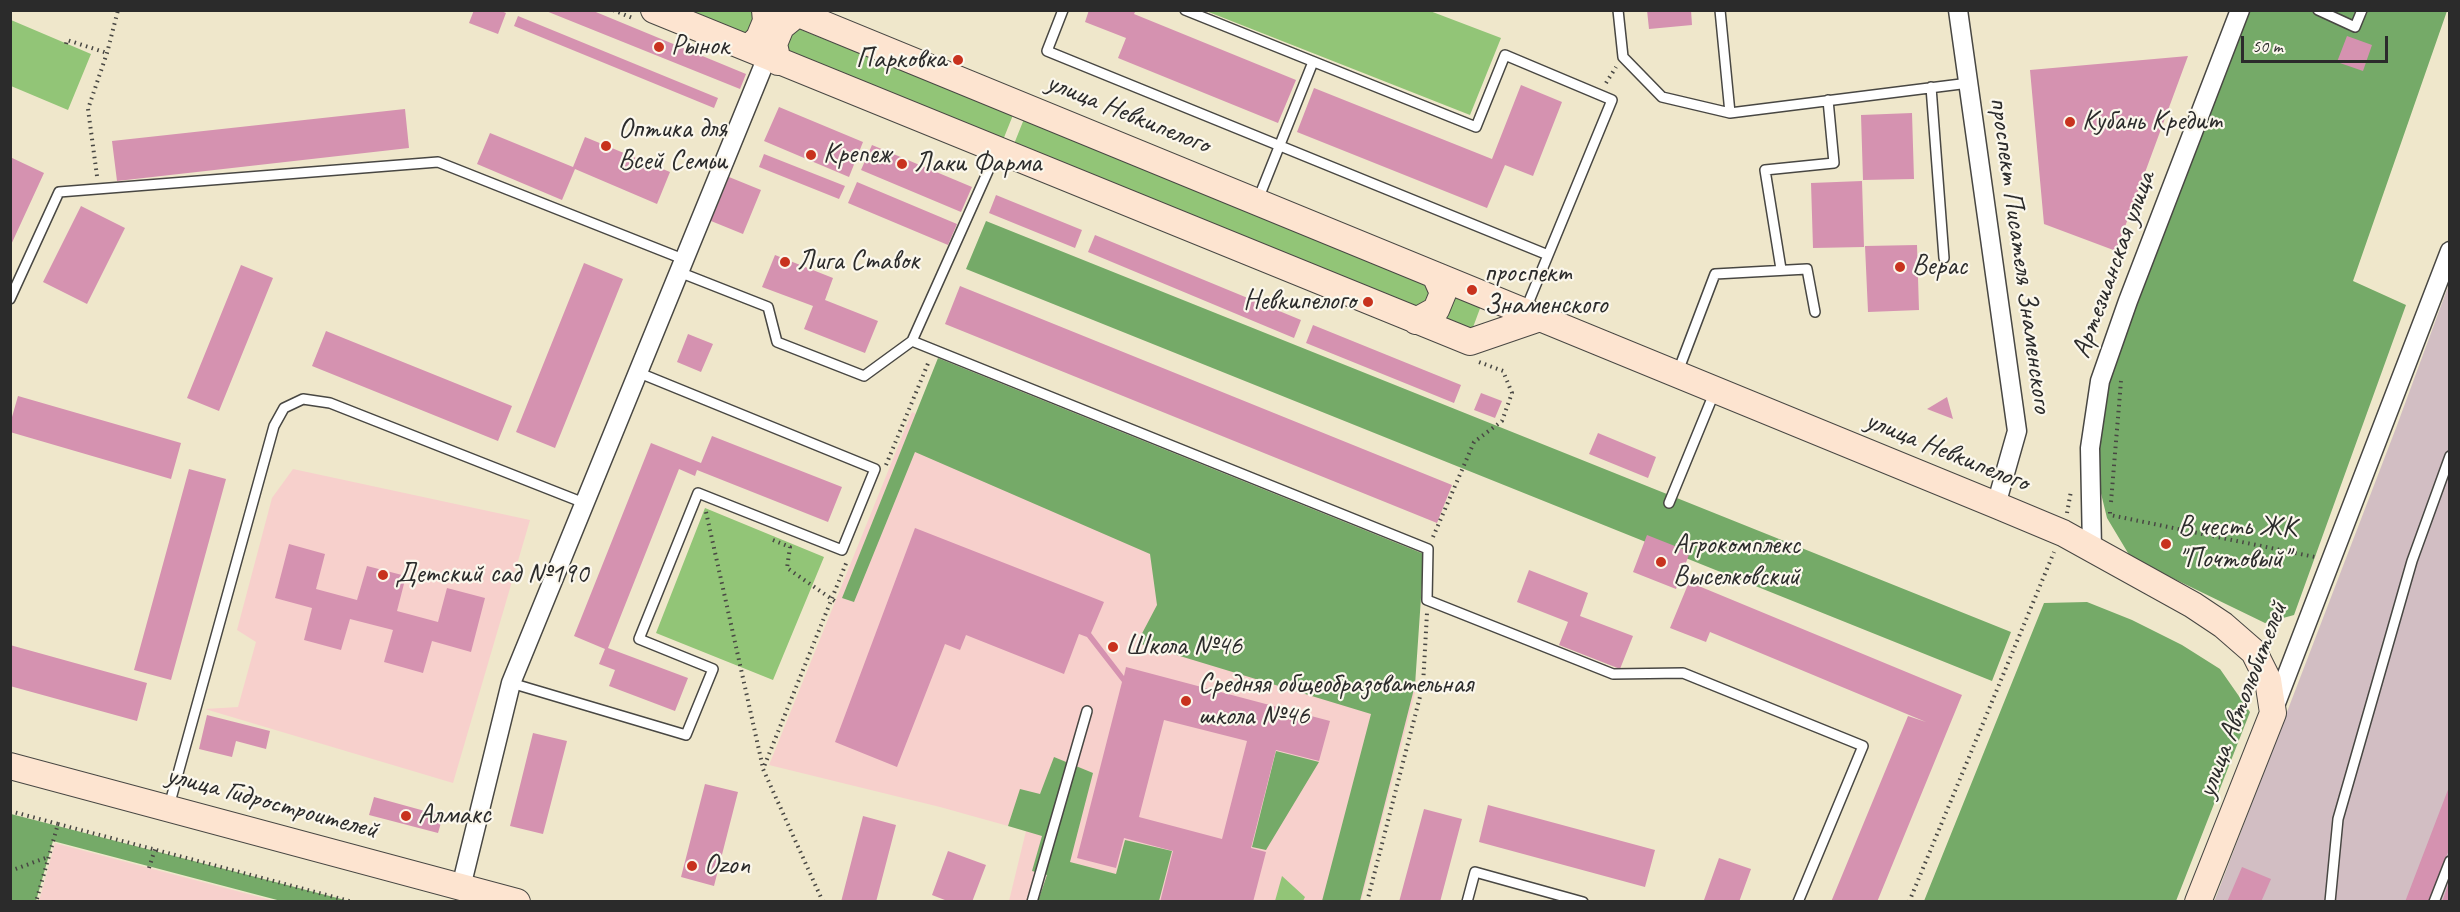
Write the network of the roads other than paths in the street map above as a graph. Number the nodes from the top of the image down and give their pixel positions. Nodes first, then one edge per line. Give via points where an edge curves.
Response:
1 (654, 10) edge
2 (765, 10) edge
3 (1063, 10) edge
4 (1185, 10) edge
5 (1618, 10) edge
6 (1720, 10) edge
7 (1958, 10) edge
8 (2240, 10) edge
9 (2318, 10) edge
10 (2362, 10) edge
11 (803, 14) edge
12 (764, 56) junction
13 (1313, 62) junction
14 (1969, 83) junction
15 (1931, 87) junction
16 (1828, 100) junction
17 (1730, 113) junction
18 (1280, 146) junction
19 (997, 150) junction
20 (1257, 202) junction
21 (2450, 251) edge
22 (1548, 255) junction
23 (1944, 258) dead end
24 (681, 265) junction
25 (1781, 269) junction
26 (1435, 275) junction
27 (10, 299) edge
28 (1815, 312) dead end
29 (1532, 315) junction
30 (1416, 321) junction
31 (912, 341) junction
32 (637, 372) junction
33 (1676, 375) junction
34 (1715, 391) junction
35 (2450, 456) edge
36 (584, 502) junction
37 (1669, 503) dead end
38 (1996, 505) junction
39 (2092, 549) junction
40 (511, 683) junction
41 (1088, 711) dead end
42 (2273, 713) junction
43 (12, 771) edge
44 (168, 808) junction
45 (2450, 861) edge
46 (459, 890) junction
47 (517, 902) edge
48 (1032, 902) edge
49 (1467, 902) edge
50 (1583, 902) edge
51 (1798, 902) edge
52 (2198, 902) edge
53 (2330, 902) edge
54 (2434, 902) edge

1 - 12 street
2 - 12 street via 766,21 759,38
3 - 18 lane via 1047,51
4 - 13 lane
5 - 17 lane via 1623,57 1662,97
6 - 17 lane
7 - 14 street, проспект Писателя Знаменского
8 - 39 street, Артезианская улица via 2100,381 2090,448
9 - 10 lane via 2355,27
11 - 12 street, улица Невкипелого via 781,27
11 - 20 street, улица Невкипелого
12 - 19 street
12 - 24 street
13 - 18 lane
13 - 22 lane via 1476,127 1505,55 1612,100
14 - 15 lane
14 - 38 street, проспект Писателя Знаменского via 2017,431
15 - 16 lane
15 - 23 lane
16 - 17 lane
16 - 25 lane via 1834,163 1765,170
18 - 20 lane
18 - 22 lane
19 - 30 street
19 - 31 lane
20 - 26 street, улица Невкипелого
21 - 42 street, улица Автолюбителей
22 - 29 lane
24 - 27 lane via 438,162 59,192
24 - 31 lane via 768,307 777,342 864,376
24 - 32 street
25 - 28 lane via 1808,268
25 - 33 lane via 1715,274
26 - 29 street, улица Невкипелого
26 - 30 street via 1443,293 1440,302 1436,310
29 - 30 street via 1470,342
29 - 33 street, улица Невкипелого
31 - 51 lane via 1428,549 1427,600 1613,674 1683,673 1863,746
32 - 36 street
32 - 40 lane via 875,469 871,479 842,550 698,493 639,639 713,669 686,735
33 - 34 street, улица Невкипелого
34 - 37 lane
34 - 38 street, улица Невкипелого
35 - 53 lane via 2412,561 2338,819
36 - 40 street
36 - 44 lane via 330,403 303,399 284,408 274,426
38 - 39 street, улица Невкипелого
39 - 42 street, улица Невкипелого via 2193,605 2254,652 2268,680
40 - 46 street
41 - 48 lane
42 - 52 street, улица Автолюбителей
43 - 44 street, улица Гидростроителей
44 - 46 street, улица Гидростроителей
45 - 54 lane
46 - 47 street, улица Гидростроителей
49 - 50 lane via 1475,872

